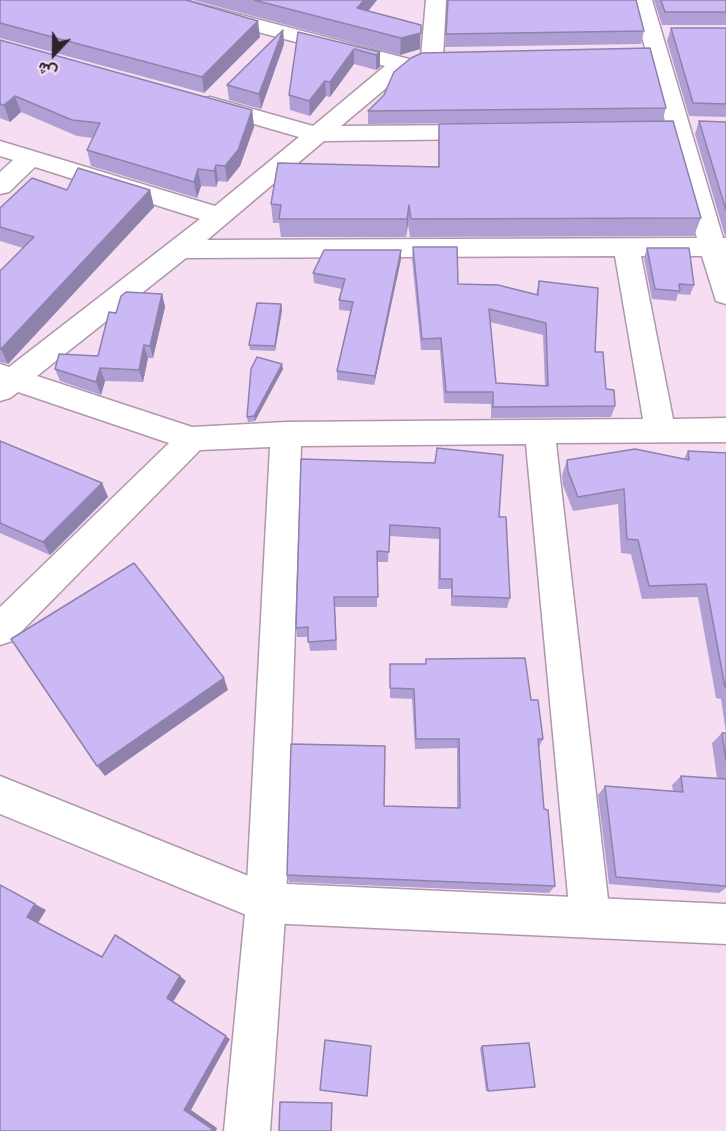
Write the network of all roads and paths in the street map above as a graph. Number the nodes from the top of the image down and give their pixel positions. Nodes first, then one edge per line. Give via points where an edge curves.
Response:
1 (161, 0) edge
2 (436, 0) edge
3 (642, 0) edge
4 (205, 5) edge
5 (401, 64) junction
6 (208, 96) edge
7 (503, 132) edge
8 (316, 134) junction
9 (0, 148) edge
10 (30, 158) junction
11 (0, 186) edge
12 (218, 216) junction
13 (626, 247) junction
14 (719, 247) edge
15 (180, 249) junction
16 (726, 294) edge
17 (4, 381) edge
18 (726, 430) edge
19 (540, 431) junction
20 (660, 431) junction
21 (286, 434) junction
22 (192, 438) junction
23 (0, 630) edge
24 (0, 795) edge
25 (266, 903) junction
26 (590, 917) junction
27 (726, 924) edge
28 (247, 1131) edge

1 - 4 street
2 - 5 street via 442,56
3 - 14 street via 677,128
4 - 5 street via 271,41
5 - 8 street
6 - 8 street
7 - 8 street
8 - 12 street
9 - 10 street
10 - 11 street
10 - 12 street
12 - 15 street
13 - 14 street
13 - 15 street
13 - 20 street
14 - 16 street
15 - 17 street
17 - 22 street
18 - 20 street
19 - 20 street
19 - 21 street
19 - 26 street
21 - 22 street
21 - 25 street
22 - 23 street
24 - 25 street
25 - 26 street
25 - 28 street
26 - 27 street

